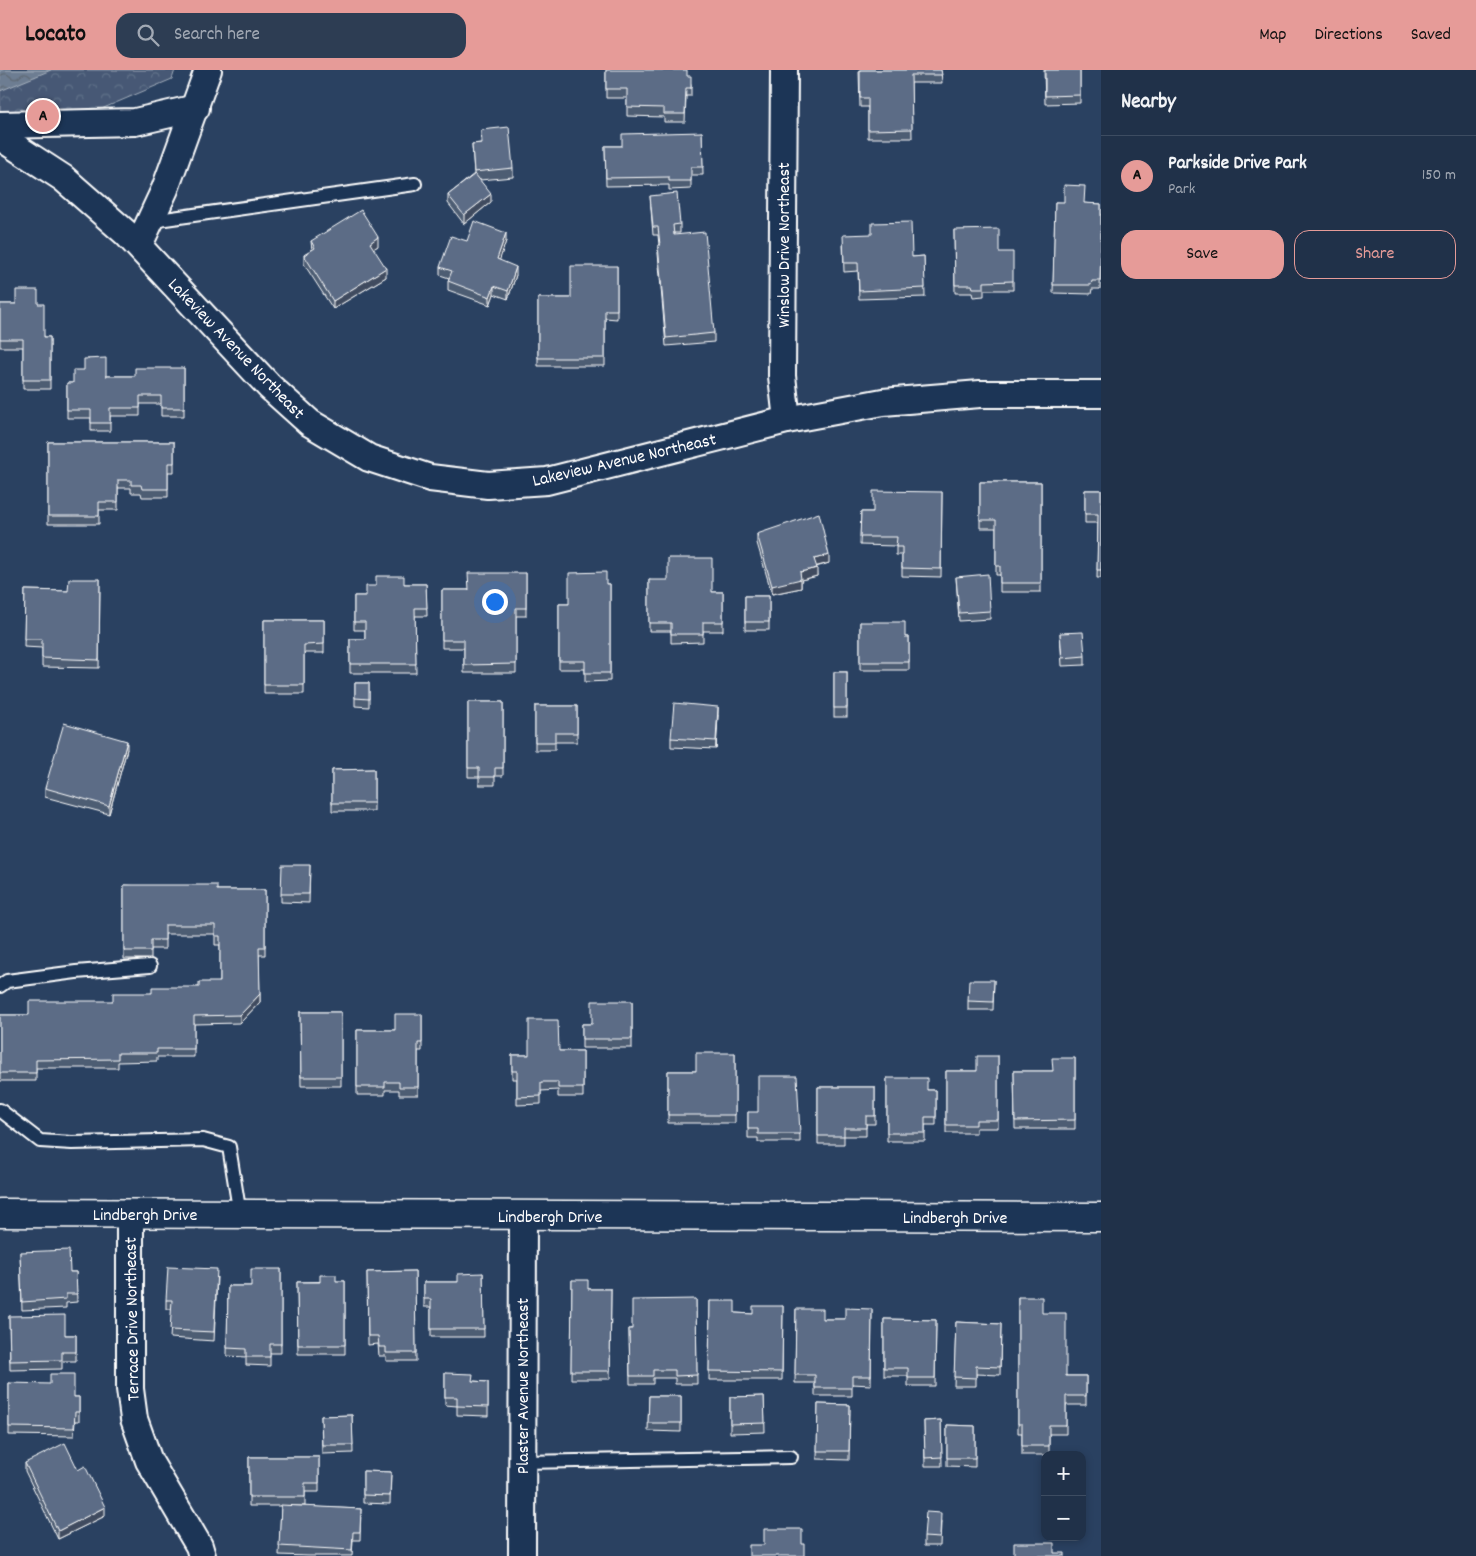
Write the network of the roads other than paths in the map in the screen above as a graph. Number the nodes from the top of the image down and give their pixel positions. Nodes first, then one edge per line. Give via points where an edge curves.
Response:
1 (208, 70) edge
2 (784, 70) edge
3 (196, 108) junction
4 (0, 124) edge
5 (0, 136) edge
6 (415, 184) dead end
7 (151, 221) junction
8 (140, 245) junction
9 (1101, 394) edge
10 (787, 420) junction
11 (150, 966) edge
12 (0, 986) edge
13 (0, 1110) edge
14 (0, 1213) edge
15 (130, 1214) junction
16 (240, 1215) junction
17 (523, 1216) junction
18 (1101, 1217) edge
19 (791, 1458) dead end
20 (522, 1462) junction
21 (202, 1556) edge
22 (522, 1556) edge

1 - 3 street
2 - 10 street, Winslow Drive Northeast via 782,376
3 - 4 street via 135,122
3 - 7 street
5 - 8 street, Lakeview Avenue Northeast via 63,178
6 - 7 lane
7 - 8 street
8 - 10 street, Lakeview Avenue Northeast via 270,387 310,423 369,458 430,478 488,485 547,481
9 - 10 street, Lakeview Avenue Northeast via 970,394 883,402
11 - 12 lane via 7,981
13 - 16 lane via 40,1141 72,1144 203,1140 229,1147
14 - 15 main road, Lindbergh Drive
15 - 16 main road, Lindbergh Drive
15 - 21 street, Terrace Drive Northeast via 130,1389 134,1419 149,1461
16 - 17 main road, Lindbergh Drive
17 - 18 main road, Lindbergh Drive
17 - 20 street, Plaster Avenue Northeast
19 - 20 lane
20 - 22 street, Plaster Avenue Northeast

